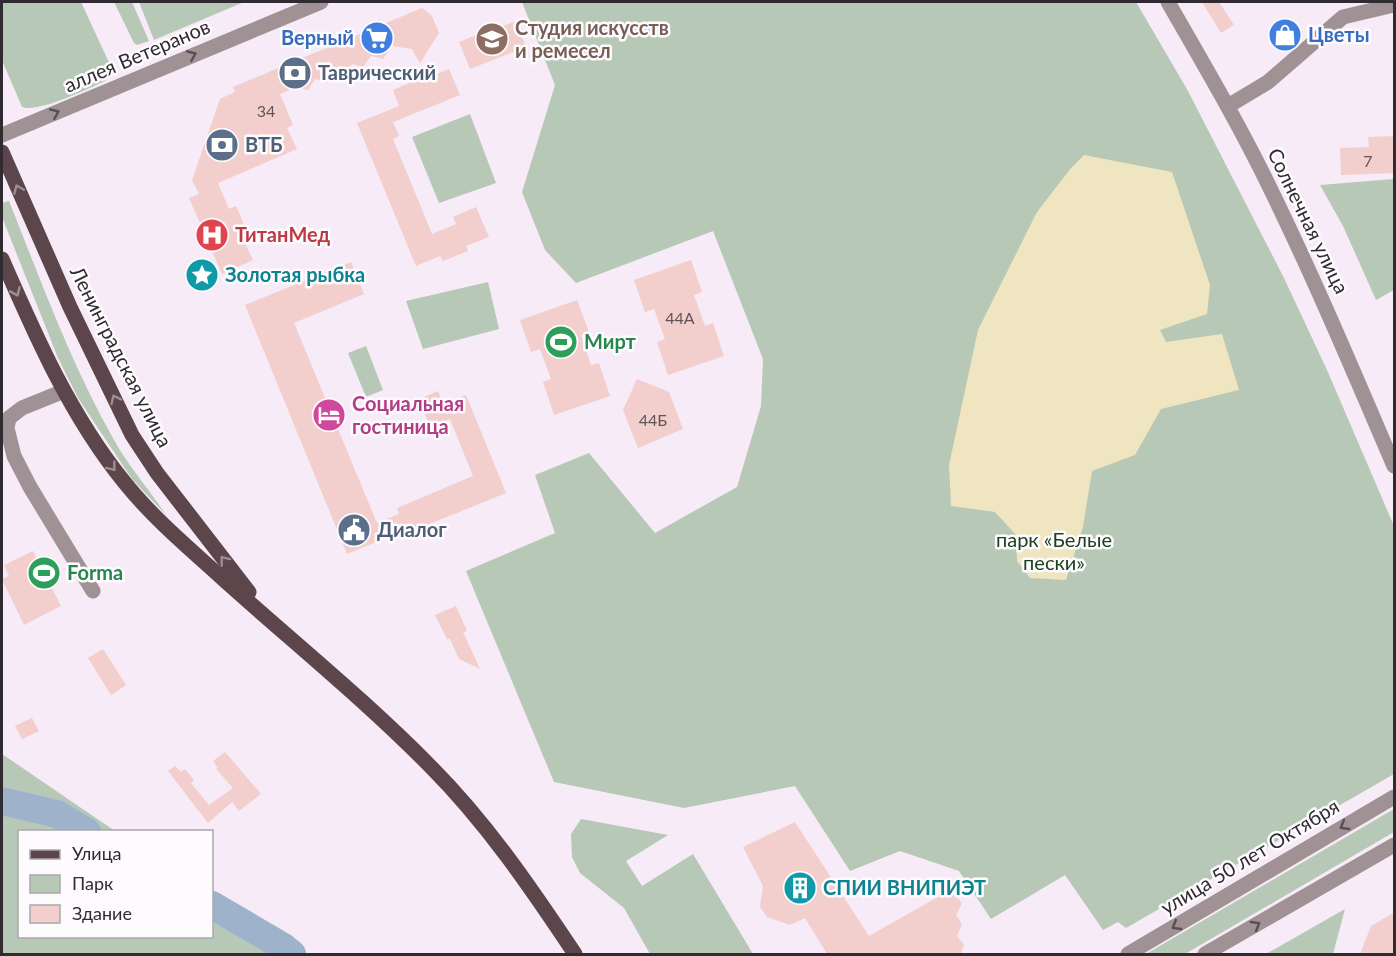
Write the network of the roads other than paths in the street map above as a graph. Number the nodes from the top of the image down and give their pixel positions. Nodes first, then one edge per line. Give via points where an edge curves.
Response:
1 (321, 2) edge
2 (1168, 2) edge
3 (1395, 5) edge
4 (1228, 106) junction
5 (2, 135) edge
6 (2, 152) edge
7 (2, 260) edge
8 (64, 391) junction
9 (1395, 466) edge
10 (183, 506) junction
11 (163, 524) junction
12 (93, 591) dead end
13 (272, 623) junction
14 (1395, 797) edge
15 (1395, 844) edge
16 (575, 954) edge
17 (1128, 954) edge
18 (1205, 954) edge

5 -> 1 street, аллея Ветеранов
2 - 4 street, Солнечная улица
3 - 4 street via 1343,17 1268,82
4 - 9 street, Солнечная улица via 1332,321
10 -> 6 main road, Ленинградская улица via 132,435
7 -> 8 main road, Ленинградская улица
8 -> 11 main road, Ленинградская улица via 102,454
8 - 12 street via 22,408 9,418 7,428 14,456 30,487
10 - 11 main road via 177,520
13 -> 10 main road, Ленинградская улица
11 - 13 main road, Ленинградская улица
13 - 16 main road, Ленинградская улица via 458,796 512,863
14 -> 17 street, улица 50 лет Октября
18 -> 15 street

